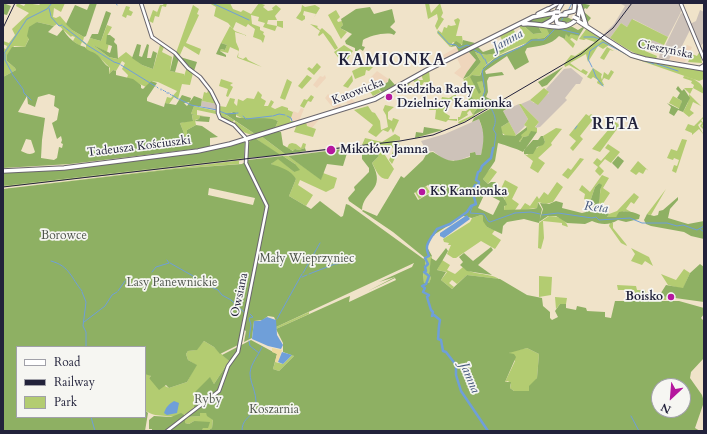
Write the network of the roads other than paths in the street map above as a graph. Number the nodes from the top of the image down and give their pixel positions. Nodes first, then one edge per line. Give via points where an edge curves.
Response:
1 (141, 3) edge
2 (559, 3) edge
3 (562, 3) edge
4 (681, 3) edge
5 (578, 4) edge
6 (548, 9) joint
7 (556, 13) junction
8 (538, 14) junction
9 (566, 14) junction
10 (578, 20) junction
11 (586, 24) junction
12 (518, 25) junction
13 (542, 25) junction
14 (704, 59) edge
15 (703, 68) edge
16 (275, 130) junction
17 (246, 140) junction
18 (3, 170) edge
19 (167, 431) edge

1 - 17 street via 150,35 200,77 218,105 220,118 234,125
2 - 6 street
3 - 13 main road via 552,20
4 - 14 street
5 - 9 main road via 574,11
5 - 9 main road via 579,11 575,18 566,24 557,23 557,17
5 - 11 main road
5 - 13 main road via 579,16 569,25
6 - 8 main road, Katowicka
7 - 8 main road
7 - 9 main road
7 - 12 main road, Katowicka via 538,16
8 - 16 main road, Katowicka via 419,72 376,97
9 - 10 main road, bridge
10 - 11 main road, Cieszyńska
10 - 15 main road, Cieszyńska via 631,55
11 - 15 main road, Cieszyńska via 635,55
12 - 13 main road
12 - 16 main road, Katowicka via 378,97
16 - 17 main road, Tadeusza Kościuszki
16 - 17 main road, Tadeusza Kościuszki
17 - 18 main road, Tadeusza Kościuszki via 198,150 64,167
17 - 19 street, Owsiana via 246,163 267,209 238,352 228,366 220,390

